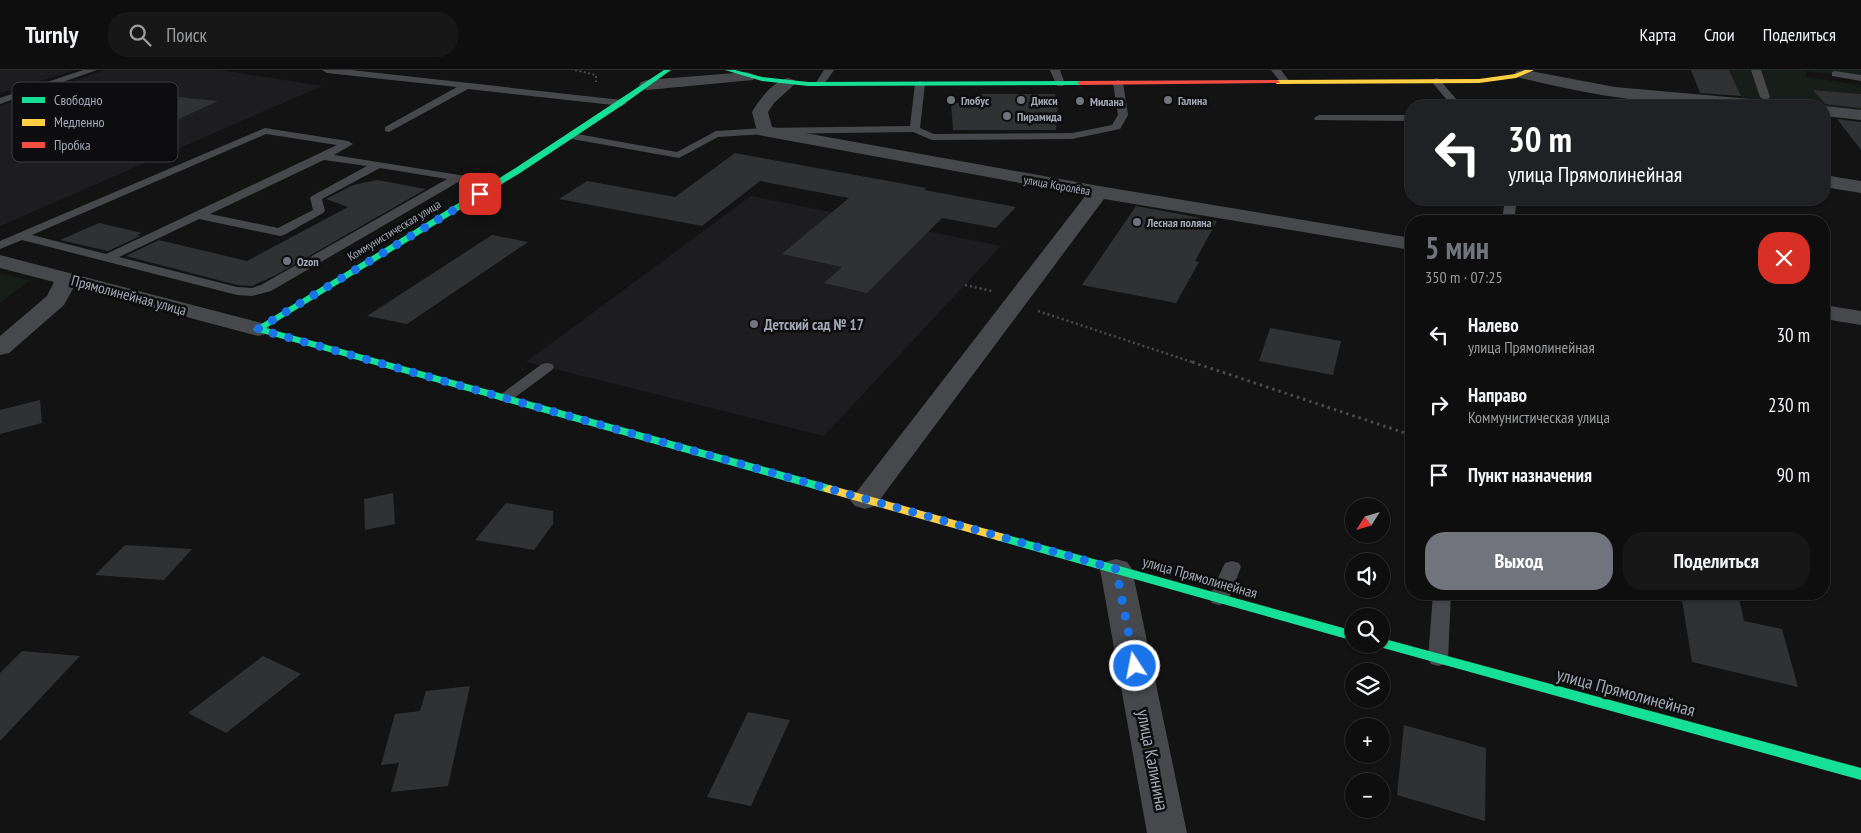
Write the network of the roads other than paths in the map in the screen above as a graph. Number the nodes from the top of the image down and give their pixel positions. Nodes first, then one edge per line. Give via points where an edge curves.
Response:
1 (92, 70) edge
2 (326, 70) edge
3 (668, 70) edge
4 (728, 70) edge
5 (829, 70) edge
6 (1055, 70) edge
7 (1276, 70) edge
8 (1756, 70) edge
9 (1527, 72) edge
10 (1835, 74) dead end
11 (747, 77) junction
12 (1861, 78) edge
13 (1436, 81) junction
14 (58, 82) edge
15 (1285, 82) junction
16 (788, 83) junction
17 (1118, 83) junction
18 (820, 84) junction
19 (920, 84) junction
20 (1060, 84) junction
21 (647, 85) junction
22 (466, 86) junction
23 (12, 98) edge
24 (1452, 100) edge
25 (1646, 100) edge
26 (1769, 100) edge
27 (0, 102) edge
28 (622, 103) junction
29 (1830, 112) edge
30 (1861, 115) edge
31 (1319, 118) dead end
32 (1405, 118) edge
33 (389, 128) dead end
34 (916, 129) junction
35 (764, 131) junction
36 (572, 136) junction
37 (322, 156) junction
38 (378, 165) junction
39 (458, 178) junction
40 (1830, 183) edge
41 (497, 184) junction
42 (1861, 187) edge
43 (1099, 192) junction
44 (198, 214) junction
45 (20, 236) junction
46 (1405, 243) edge
47 (0, 244) edge
48 (107, 258) junction
49 (0, 261) edge
50 (67, 279) junction
51 (1830, 313) edge
52 (1861, 318) edge
53 (258, 329) junction
54 (0, 348) edge
55 (547, 367) dead end
56 (505, 398) junction
57 (865, 500) junction
58 (1232, 567) dead end
59 (1116, 569) junction
60 (1219, 598) junction
61 (1442, 600) edge
62 (1345, 633) edge
63 (1390, 646) edge
64 (1438, 659) junction
65 (1861, 774) edge
66 (1167, 833) edge

1 - 14 lane
2 - 22 lane
3 - 21 street, Коммунистическая улица
4 - 11 street
5 - 18 lane
6 - 20 lane
7 - 15 lane
8 - 26 lane
9 - 13 street via 1480,81
9 - 25 street via 1552,81 1605,84
10 - 12 lane
11 - 16 street
11 - 21 street
13 - 15 street
13 - 24 lane
15 - 17 street
16 - 18 street
16 - 35 street via 768,100 760,112
17 - 20 street
17 - 34 lane via 1123,116 1116,126 1072,136 932,137
18 - 19 street
19 - 20 street
19 - 34 lane
21 - 28 street, Коммунистическая улица
22 - 28 lane
22 - 33 lane
23 - 27 lane
28 - 36 street, Коммунистическая улица
29 - 30 street
31 - 32 lane
34 - 35 lane
35 - 36 lane via 716,134 679,155
35 - 43 street, улица Королёва
36 - 41 street, Коммунистическая улица
37 - 38 lane
37 - 44 lane
37 - 45 lane via 348,144 265,130
38 - 39 lane
38 - 44 lane via 316,198 319,211 280,232
39 - 41 lane
39 - 48 lane via 266,288 252,292
40 - 42 street
41 - 53 street, Коммунистическая улица
43 - 46 street, улица Королёва
43 - 57 street
44 - 48 lane
45 - 47 lane
45 - 48 lane
49 - 50 street, Прямолинейная улица
50 - 53 street, Прямолинейная улица
50 - 54 street via 56,300
51 - 52 street
53 - 56 street, улица Прямолинейная
55 - 56 lane
56 - 57 street, улица Прямолинейная
57 - 59 street, улица Прямолинейная
58 - 60 lane
59 - 60 street, улица Прямолинейная
59 - 66 street, улица Калинина
60 - 62 street, улица Прямолинейная
61 - 64 lane
63 - 64 street, улица Прямолинейная
64 - 65 street, улица Прямолинейная

